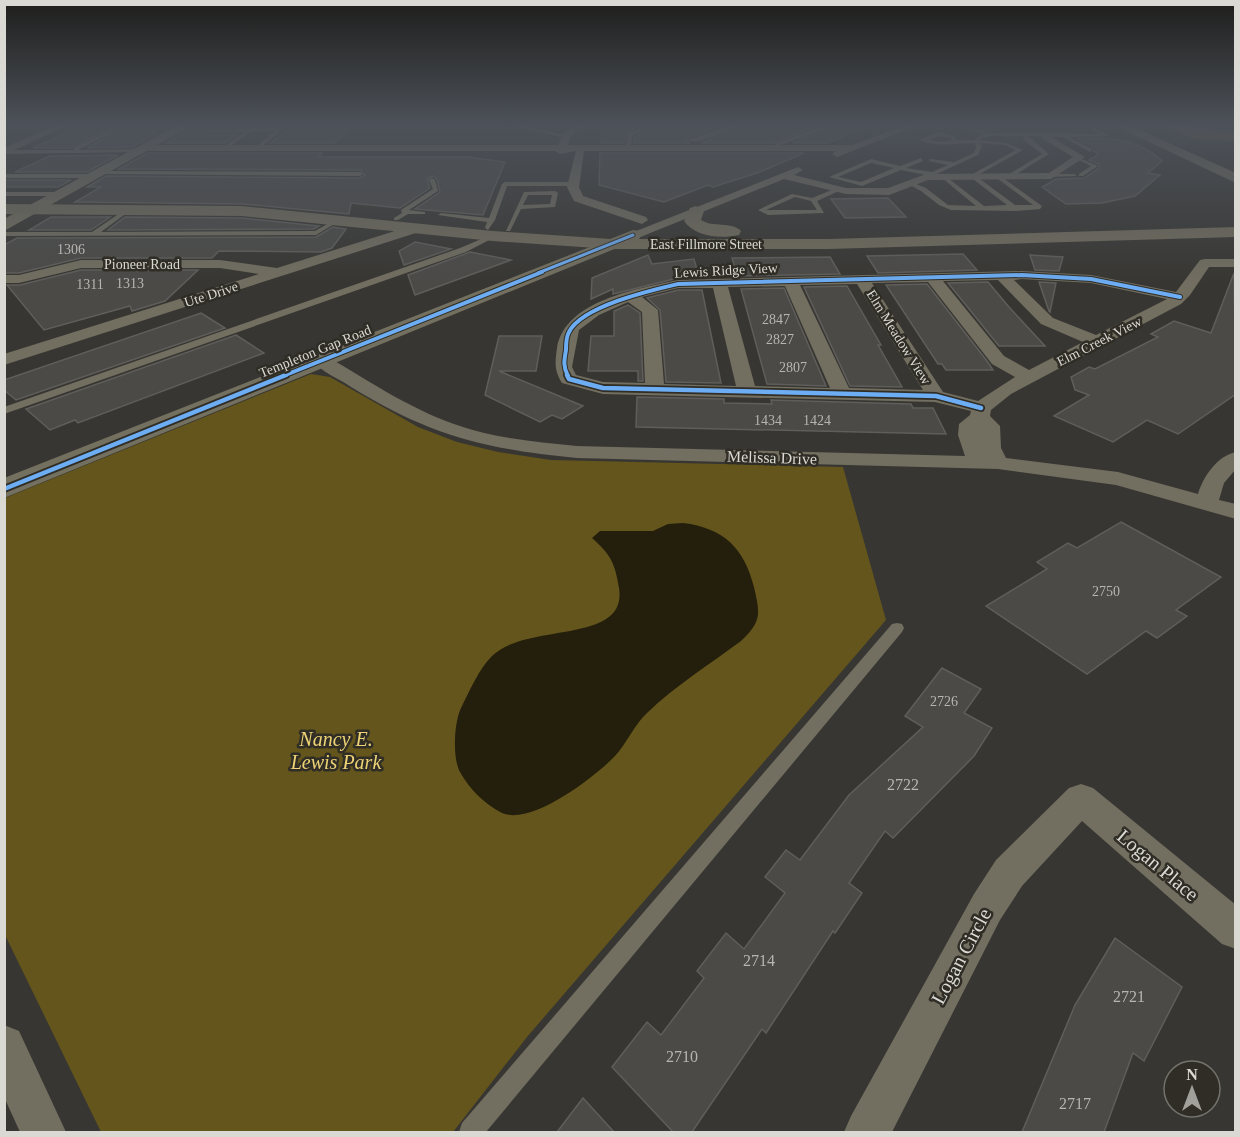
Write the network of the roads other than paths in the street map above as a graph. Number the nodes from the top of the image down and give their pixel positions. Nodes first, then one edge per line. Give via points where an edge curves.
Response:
1 (92, 179) edge
2 (575, 179) edge
3 (775, 179) edge
4 (796, 179) edge
5 (841, 179) edge
6 (874, 179) edge
7 (922, 179) edge
8 (947, 179) edge
9 (976, 179) edge
10 (1001, 179) edge
11 (432, 180) dead end
12 (574, 184) junction
13 (911, 184) junction
14 (839, 189) junction
15 (804, 190) dead end
16 (4, 194) edge
17 (64, 194) junction
18 (794, 195) junction
19 (813, 200) junction
20 (521, 207) junction
21 (1016, 208) junction
22 (4, 209) edge
23 (35, 209) junction
24 (984, 209) junction
25 (132, 211) junction
26 (696, 211) junction
27 (441, 215) dead end
28 (401, 216) junction
29 (338, 220) junction
30 (420, 220) junction
31 (1236, 220) edge
32 (4, 226) edge
33 (638, 228) junction
34 (495, 229) junction
35 (807, 232) junction
36 (1236, 232) edge
37 (4, 234) edge
38 (93, 234) junction
39 (106, 234) junction
40 (611, 244) junction
41 (1236, 263) edge
42 (280, 272) junction
43 (1001, 275) junction
44 (932, 277) junction
45 (861, 278) junction
46 (4, 279) edge
47 (790, 279) junction
48 (719, 281) junction
49 (629, 296) junction
50 (1180, 297) junction
51 (1097, 342) junction
52 (4, 360) edge
53 (322, 361) junction
54 (1028, 377) junction
55 (655, 389) junction
56 (747, 392) junction
57 (842, 394) junction
58 (936, 396) junction
59 (4, 411) edge
60 (981, 413) junction
61 (1236, 458) edge
62 (988, 462) junction
63 (4, 489) edge
64 (1207, 503) junction
65 (1236, 512) edge
66 (897, 628) dead end
67 (1081, 799) joint
68 (1236, 930) edge
69 (4, 1046) edge
70 (43, 1132) edge
71 (471, 1132) edge
72 (867, 1132) edge

1 - 17 street
2 - 12 street
3 - 26 street, Templeton Gap Road
4 - 14 street
5 - 6 lane via 862,184
7 - 13 street
8 - 24 lane
9 - 21 lane
10 - 21 lane via 1040,207
11 - 28 lane via 436,190
12 - 33 street via 574,194 585,202
12 - 34 lane via 505,184
13 - 14 street via 889,192
13 - 24 lane via 925,187 945,207
14 - 19 lane
15 - 18 lane
16 - 17 lane
17 - 23 street
18 - 19 lane
18 - 19 lane via 761,210 822,212
20 - 20 lane via 526,193 555,193 553,206
20 - 34 lane
21 - 24 lane
22 - 23 main road, East Fillmore Street
23 - 25 main road, East Fillmore Street
23 - 28 main road, East Fillmore Street via 62,205 241,205
23 - 32 street
25 - 29 main road, East Fillmore Street via 242,211
25 - 38 lane
25 - 39 lane
26 - 33 street, Templeton Gap Road
26 - 35 main road via 693,223 708,229
27 - 34 lane
28 - 30 lane
28 - 34 main road, East Fillmore Street
29 - 30 main road, East Fillmore Street
29 - 39 lane via 316,233
30 - 34 main road, East Fillmore Street
30 - 42 street, Ute Drive
31 - 35 main road, East Fillmore Street
33 - 34 main road, East Fillmore Street
33 - 35 main road, East Fillmore Street
33 - 40 street, Templeton Gap Road
34 - 40 main road, East Fillmore Street
34 - 59 lane via 463,250
36 - 40 main road, East Fillmore Street via 828,244
37 - 38 lane
38 - 39 lane
40 - 53 street, Templeton Gap Road
41 - 50 street, Elm Creek View via 1205,263
42 - 46 street, Pioneer Road via 220,264 81,264
42 - 52 street, Ute Drive
43 - 44 street, Lewis Ridge View
43 - 50 street, Lewis Ridge View via 1091,279
43 - 51 street via 1047,321
44 - 45 street, Lewis Ridge View
44 - 54 street via 998,360
45 - 47 street, Lewis Ridge View
45 - 58 street, Elm Meadow View
47 - 48 street, Lewis Ridge View
47 - 57 street
48 - 49 street, Lewis Ridge View via 670,285
48 - 56 street
49 - 55 street via 650,310
49 - 55 street, Lewis Ridge View via 573,326 568,333 563,367 569,379 588,386
50 - 51 street, Elm Creek View
51 - 54 street, Elm Creek View
53 - 62 street, Melissa Drive via 418,417 475,437 510,444 577,452
53 - 63 street, Templeton Gap Road
54 - 60 street, Elm Creek View via 1004,390
55 - 56 street, Lewis Ridge View
56 - 57 street, Lewis Ridge View
57 - 58 street, Lewis Ridge View
58 - 60 street, Lewis Ridge View
60 - 62 street via 990,426
61 - 64 street via 1218,471
62 - 64 street, Melissa Drive via 1118,479
64 - 65 street, Melissa Drive
66 - 71 lane
67 - 68 street, Logan Place
67 - 72 street, Logan Circle via 1009,873 987,907
69 - 70 street

